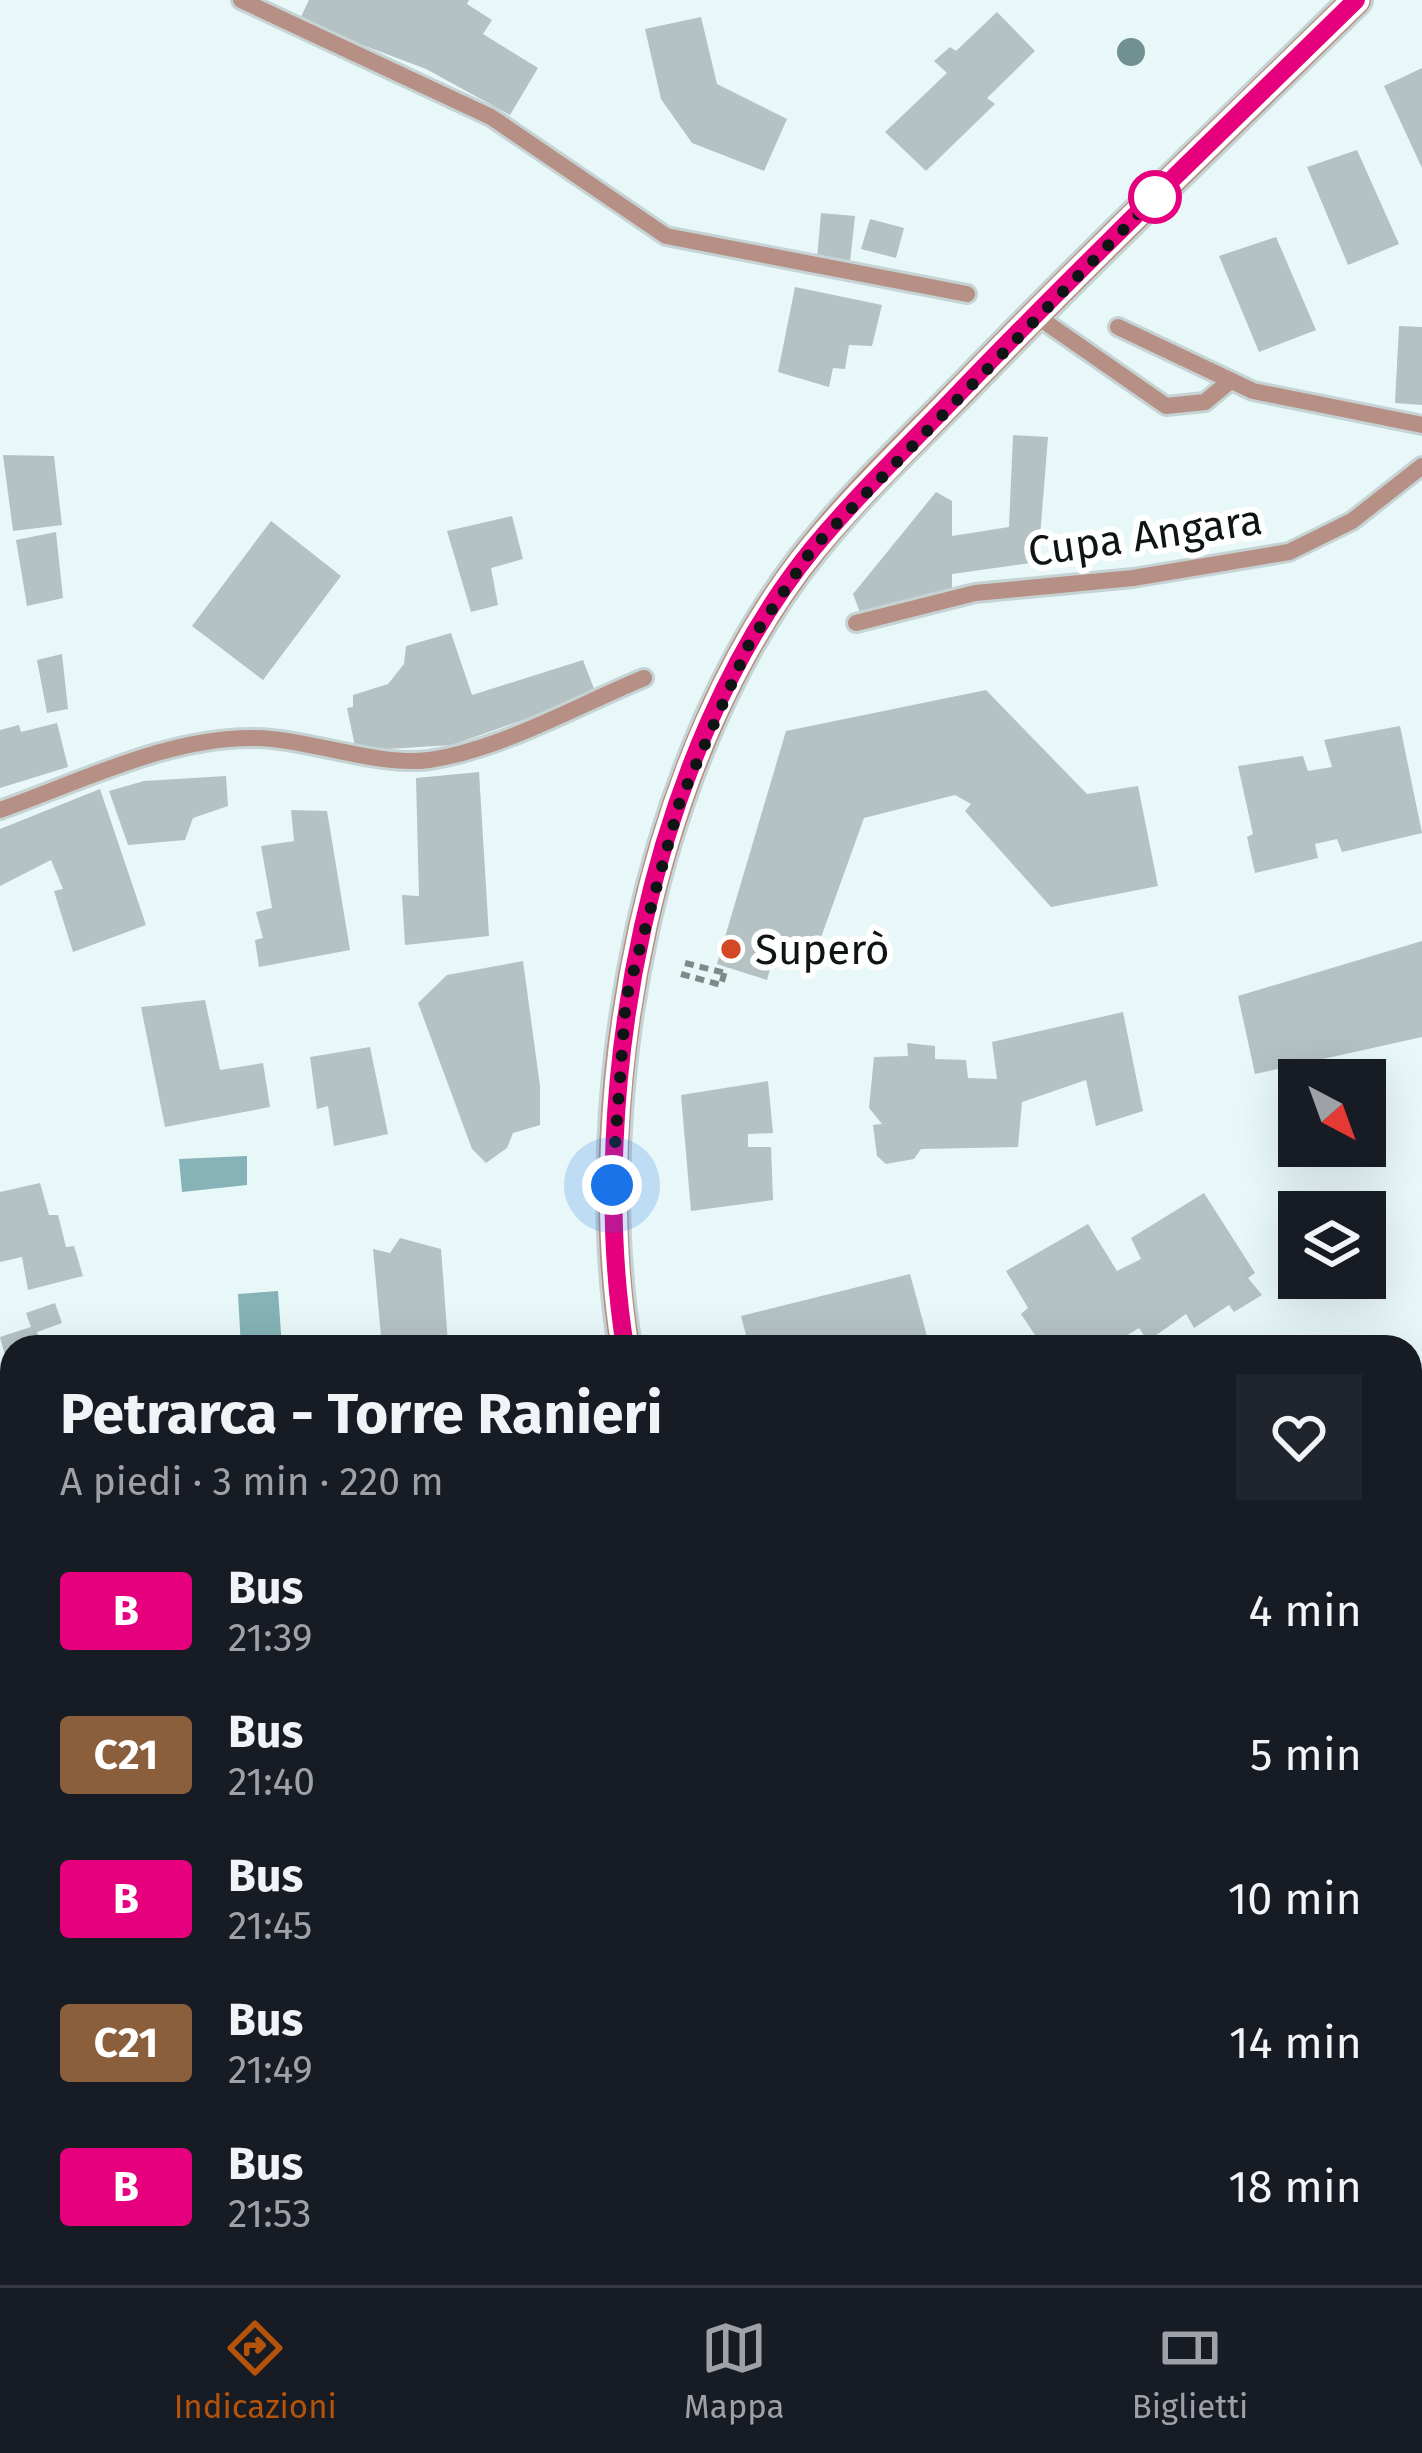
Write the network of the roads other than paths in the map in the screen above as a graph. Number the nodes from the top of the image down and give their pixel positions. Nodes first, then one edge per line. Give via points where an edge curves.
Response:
1 (241, 0) edge
2 (1356, 0) edge
3 (967, 294) dead end
4 (1035, 315) junction
5 (1118, 327) dead end
6 (1229, 382) junction
7 (1422, 425) edge
8 (1422, 466) edge
9 (856, 623) dead end
10 (644, 678) dead end
11 (0, 810) edge
12 (624, 1335) edge

1 - 3 lane via 490,117 666,236
2 - 4 street
4 - 6 lane via 1166,406 1205,402
4 - 12 street via 813,548 750,642 680,801 626,999 612,1176
5 - 6 lane
6 - 7 lane
8 - 9 lane, Cupa Angara via 1352,521 1289,552 1133,578 975,592
10 - 11 lane via 455,756 421,761 254,738 159,754

